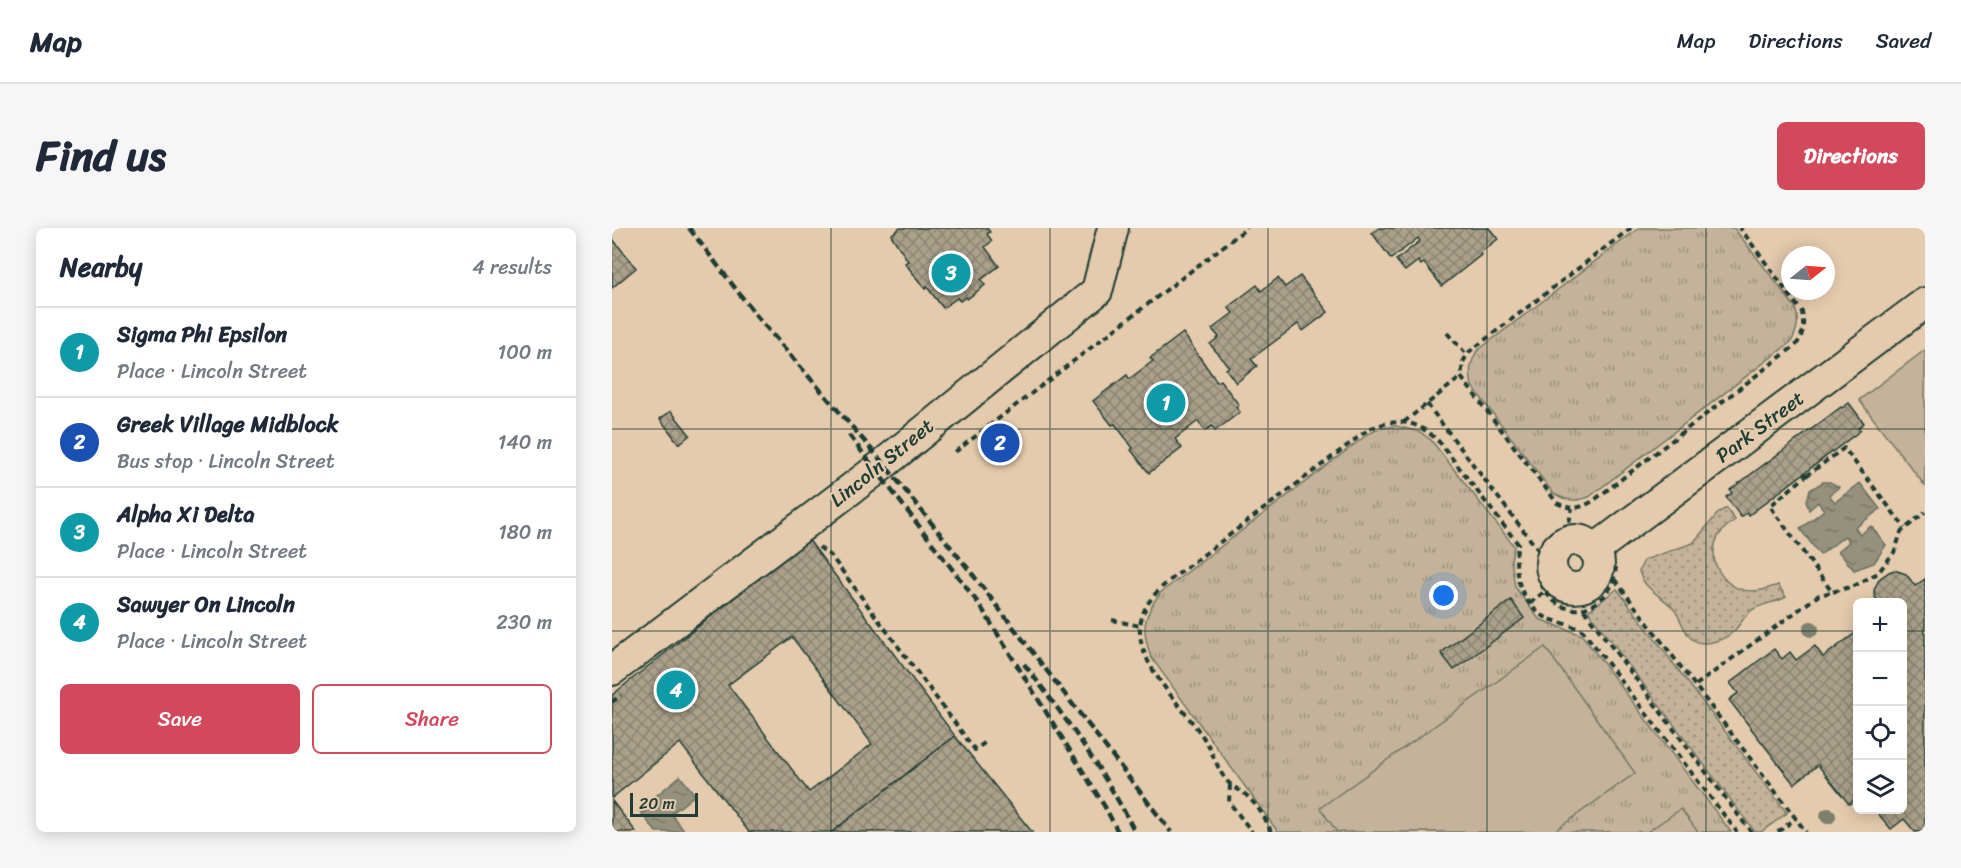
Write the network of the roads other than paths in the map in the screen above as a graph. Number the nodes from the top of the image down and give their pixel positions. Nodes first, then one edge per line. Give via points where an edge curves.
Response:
1 (1113, 228) edge
2 (1925, 303) edge
3 (1594, 550) junction
4 (617, 682) edge

1 - 4 street, Lincoln Street via 1097,291
2 - 3 street, Park Street
3 - 3 street via 1581,542 1557,540 1551,586 1579,588 1593,581 1599,566

